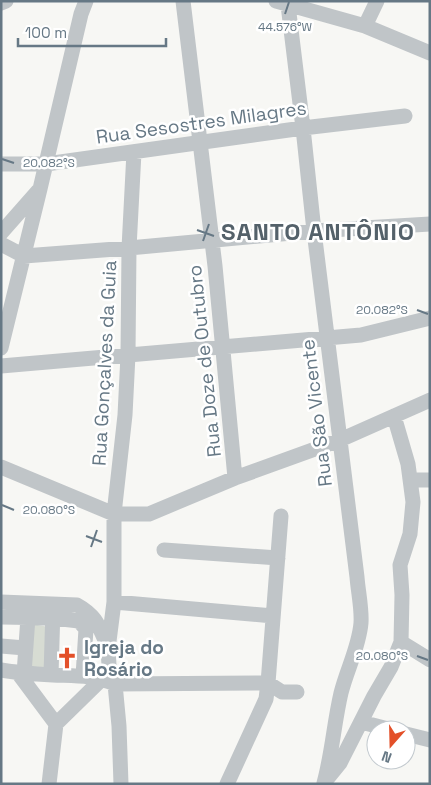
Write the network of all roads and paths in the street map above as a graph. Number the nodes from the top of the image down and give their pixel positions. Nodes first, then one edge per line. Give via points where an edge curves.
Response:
1 (6, 1) edge
2 (183, 1) edge
3 (377, 1) edge
4 (1, 3) edge
5 (282, 3) edge
6 (82, 5) edge
7 (365, 26) junction
8 (430, 53) edge
9 (406, 116) dead end
10 (303, 128) junction
11 (200, 142) junction
12 (134, 152) junction
13 (1, 164) edge
14 (46, 164) junction
15 (40, 188) junction
16 (430, 224) edge
17 (314, 231) junction
18 (1, 233) edge
19 (212, 239) junction
20 (1, 244) edge
21 (129, 248) junction
22 (24, 256) junction
23 (430, 318) edge
24 (328, 338) junction
25 (223, 347) junction
26 (1, 348) edge
27 (128, 355) junction
28 (1, 366) edge
29 (430, 400) edge
30 (394, 416) junction
31 (340, 440) junction
32 (1, 467) edge
33 (236, 478) junction
34 (411, 480) junction
35 (430, 480) edge
36 (114, 514) junction
37 (281, 516) dead end
38 (164, 550) dead end
39 (278, 558) junction
40 (114, 602) junction
41 (2, 607) edge
42 (53, 611) junction
43 (273, 616) junction
44 (28, 618) junction
45 (1, 622) edge
46 (401, 642) junction
47 (1, 646) edge
48 (25, 648) junction
49 (108, 649) junction
50 (430, 660) edge
51 (1, 670) edge
52 (21, 673) junction
53 (51, 675) junction
54 (83, 676) junction
55 (108, 682) junction
56 (268, 683) junction
57 (297, 692) dead end
58 (361, 722) junction
59 (366, 723) edge
60 (56, 724) junction
61 (416, 736) edge
62 (430, 740) edge
63 (49, 784) edge
64 (121, 784) edge
65 (226, 784) edge
66 (324, 784) edge

1 - 4 street
2 - 11 street, Rua Doze de Outubro
3 - 7 street
5 - 7 street
5 - 10 street, Rua São Vicente
6 - 14 street
7 - 8 street
9 - 10 street, Rua Sesostres Milagres
10 - 11 street, Rua Sesostres Milagres
10 - 17 street, Rua São Vicente
11 - 12 street, Rua Sesostres Milagres
11 - 19 street, Rua Doze de Outubro
12 - 14 street, Rua Sesostres Milagres
12 - 21 street, Rua Gonçalves da Guia
13 - 14 street, Rua Sesostres Milagres
14 - 15 street
15 - 18 street
15 - 22 street
16 - 17 street
17 - 19 street
17 - 24 street, Rua São Vicente
19 - 21 street
19 - 25 street, Rua Doze de Outubro
20 - 22 street
21 - 22 street
21 - 27 street, Rua Gonçalves da Guia
22 - 26 street
23 - 24 street via 361,335
24 - 25 street
24 - 31 street, Rua São Vicente
25 - 27 street
25 - 33 street, Rua Doze de Outubro
27 - 28 street
27 - 36 street, Rua Gonçalves da Guia
29 - 30 street
30 - 31 street
30 - 34 street
31 - 33 street
31 - 66 street, Rua São Vicente via 361,622 357,647 342,692
32 - 36 street
33 - 36 street via 149,514
34 - 35 street
34 - 46 street via 410,534 400,564
36 - 40 street, Rua Gonçalves da Guia
37 - 39 street
38 - 39 street
39 - 43 street
40 - 43 street
40 - 49 street, Rua Gonçalves da Guia
41 - 42 street
41 - 44 street
41 - 45 street
42 - 44 street
42 - 49 street via 76,605 86,610 96,621
42 - 53 street
42 - 54 street via 79,621 86,629
43 - 56 street
44 - 48 street
46 - 50 street
46 - 58 street
47 - 48 street
48 - 52 street
49 - 55 street, Rua Gonçalves da Guia
51 - 52 street
52 - 53 street
52 - 60 street
53 - 54 street
54 - 55 street
55 - 56 street
55 - 60 street
55 - 64 street, Rua Gonçalves da Guia via 119,726
56 - 57 street via 282,692
56 - 65 street via 266,699
58 - 59 street
58 - 66 street via 340,764
60 - 63 street
61 - 62 street

